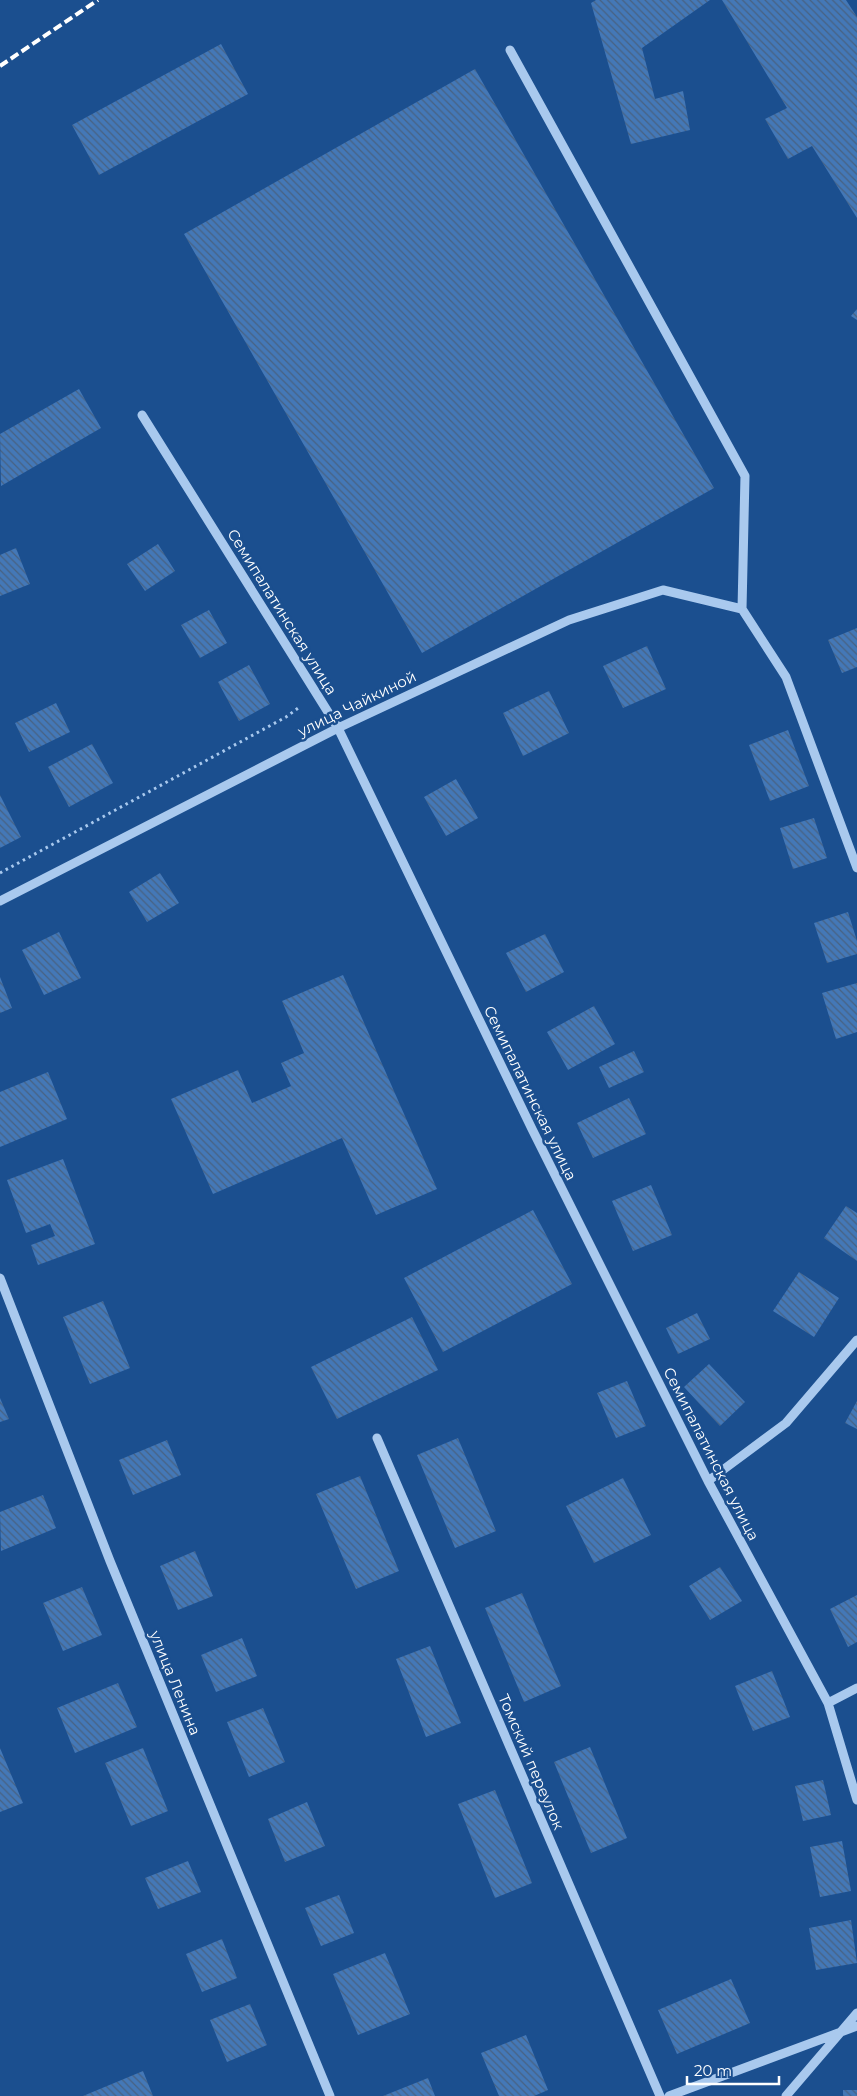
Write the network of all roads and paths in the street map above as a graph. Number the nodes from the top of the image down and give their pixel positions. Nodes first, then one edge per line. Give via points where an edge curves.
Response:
1 (510, 50) dead end
2 (142, 414) dead end
3 (742, 609) junction
4 (317, 695) junction
5 (338, 728) junction
6 (857, 868) edge
7 (0, 873) edge
8 (0, 901) edge
9 (0, 1278) edge
10 (857, 1340) edge
11 (377, 1438) dead end
12 (708, 1481) junction
13 (857, 1688) edge
14 (828, 1703) junction
15 (857, 1800) edge
16 (857, 2013) edge
17 (857, 2026) edge
18 (842, 2033) junction
19 (330, 2096) edge
20 (660, 2096) edge
21 (668, 2096) edge
22 (786, 2096) edge

1 - 3 street via 746,476
2 - 4 street, Семипалатинская улица
3 - 5 street, улица Чайкиной via 663,590 568,620
3 - 6 street via 786,677
4 - 5 street, Семипалатинская улица
4 - 7 path via 286,717
5 - 8 street, улица Чайкиной
5 - 12 street, Семипалатинская улица via 532,1129
9 - 19 street, улица Ленина via 110,1561
10 - 12 street via 786,1423
11 - 20 street, Томский переулок
12 - 14 street, Семипалатинская улица
13 - 14 street
14 - 15 street, Семипалатинская улица
16 - 18 street
17 - 18 street
18 - 21 street
18 - 22 street

